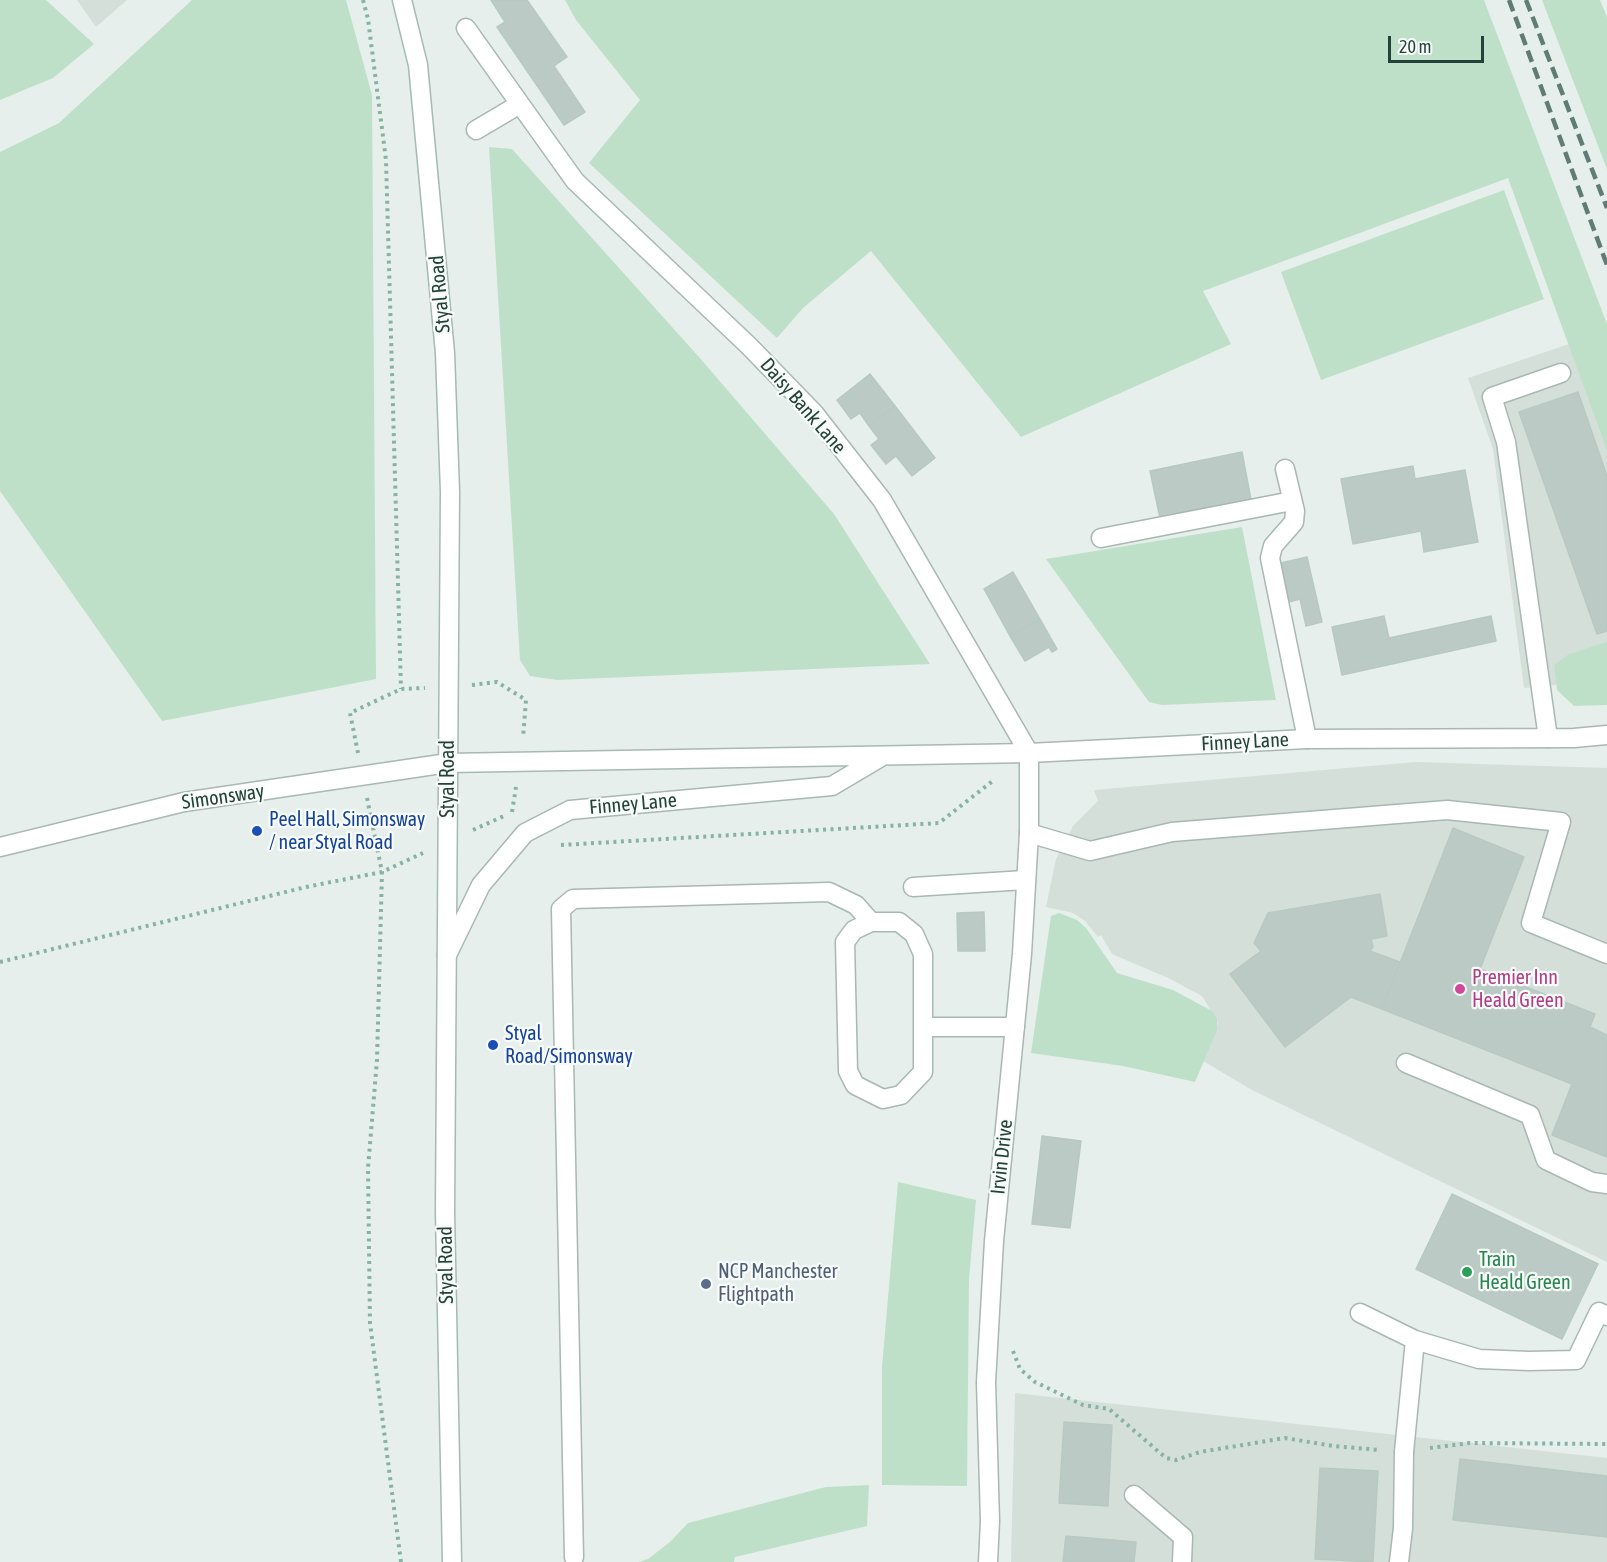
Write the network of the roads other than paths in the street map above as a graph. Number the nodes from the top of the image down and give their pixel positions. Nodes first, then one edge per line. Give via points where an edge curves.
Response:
1 (402, 0) edge
2 (466, 27) dead end
3 (520, 104) junction
4 (476, 130) dead end
5 (1561, 373) dead end
6 (1285, 469) dead end
7 (1292, 501) junction
8 (1101, 538) dead end
9 (1607, 735) edge
10 (1548, 738) junction
11 (1307, 739) junction
12 (1029, 753) junction
13 (883, 756) junction
14 (448, 763) junction
15 (1029, 833) junction
16 (0, 847) edge
17 (1025, 880) junction
18 (913, 887) dead end
19 (871, 922) junction
20 (1607, 954) edge
21 (447, 955) junction
22 (923, 1027) junction
23 (1015, 1027) junction
24 (1406, 1063) dead end
25 (1607, 1184) edge
26 (1360, 1313) dead end
27 (1607, 1316) edge
28 (1415, 1340) junction
29 (1134, 1495) dead end
30 (574, 1557) dead end
31 (452, 1562) edge
32 (988, 1562) edge
33 (1182, 1562) edge
34 (1399, 1562) edge

1 - 14 street, Styal Road via 418,65 446,353 450,492
2 - 3 street, Daisy Bank Lane
3 - 4 street
3 - 12 street, Daisy Bank Lane via 575,181 814,413 882,500
5 - 10 street via 1492,397 1506,442
6 - 7 street
7 - 8 street
7 - 11 street via 1294,522 1273,546 1270,558
9 - 10 street, Finney Lane
10 - 11 street, Finney Lane
11 - 12 street, Finney Lane
12 - 13 street, Finney Lane
12 - 15 street, Irvin Drive
13 - 14 street, Finney Lane
13 - 21 street, Finney Lane via 832,786 570,810 525,833 481,885
14 - 16 street, Simonsway via 184,802
14 - 21 street, Styal Road
15 - 17 street, Irvin Drive
15 - 20 street via 1090,851 1172,832 1447,810 1561,822 1531,923
17 - 18 street
17 - 23 street, Irvin Drive
19 - 22 street via 899,922 914,934 923,954
19 - 22 street via 854,930 845,942 848,1071 855,1085 883,1099 901,1095 922,1072
19 - 30 street via 856,905 829,892 573,899 561,909
21 - 31 street, Styal Road via 445,1211
22 - 23 street
23 - 32 street, Irvin Drive via 994,1241 986,1382
24 - 25 street via 1530,1115 1546,1160 1592,1182
26 - 28 street
27 - 28 street via 1599,1312 1576,1360 1479,1359
28 - 34 street
29 - 33 street via 1183,1537

